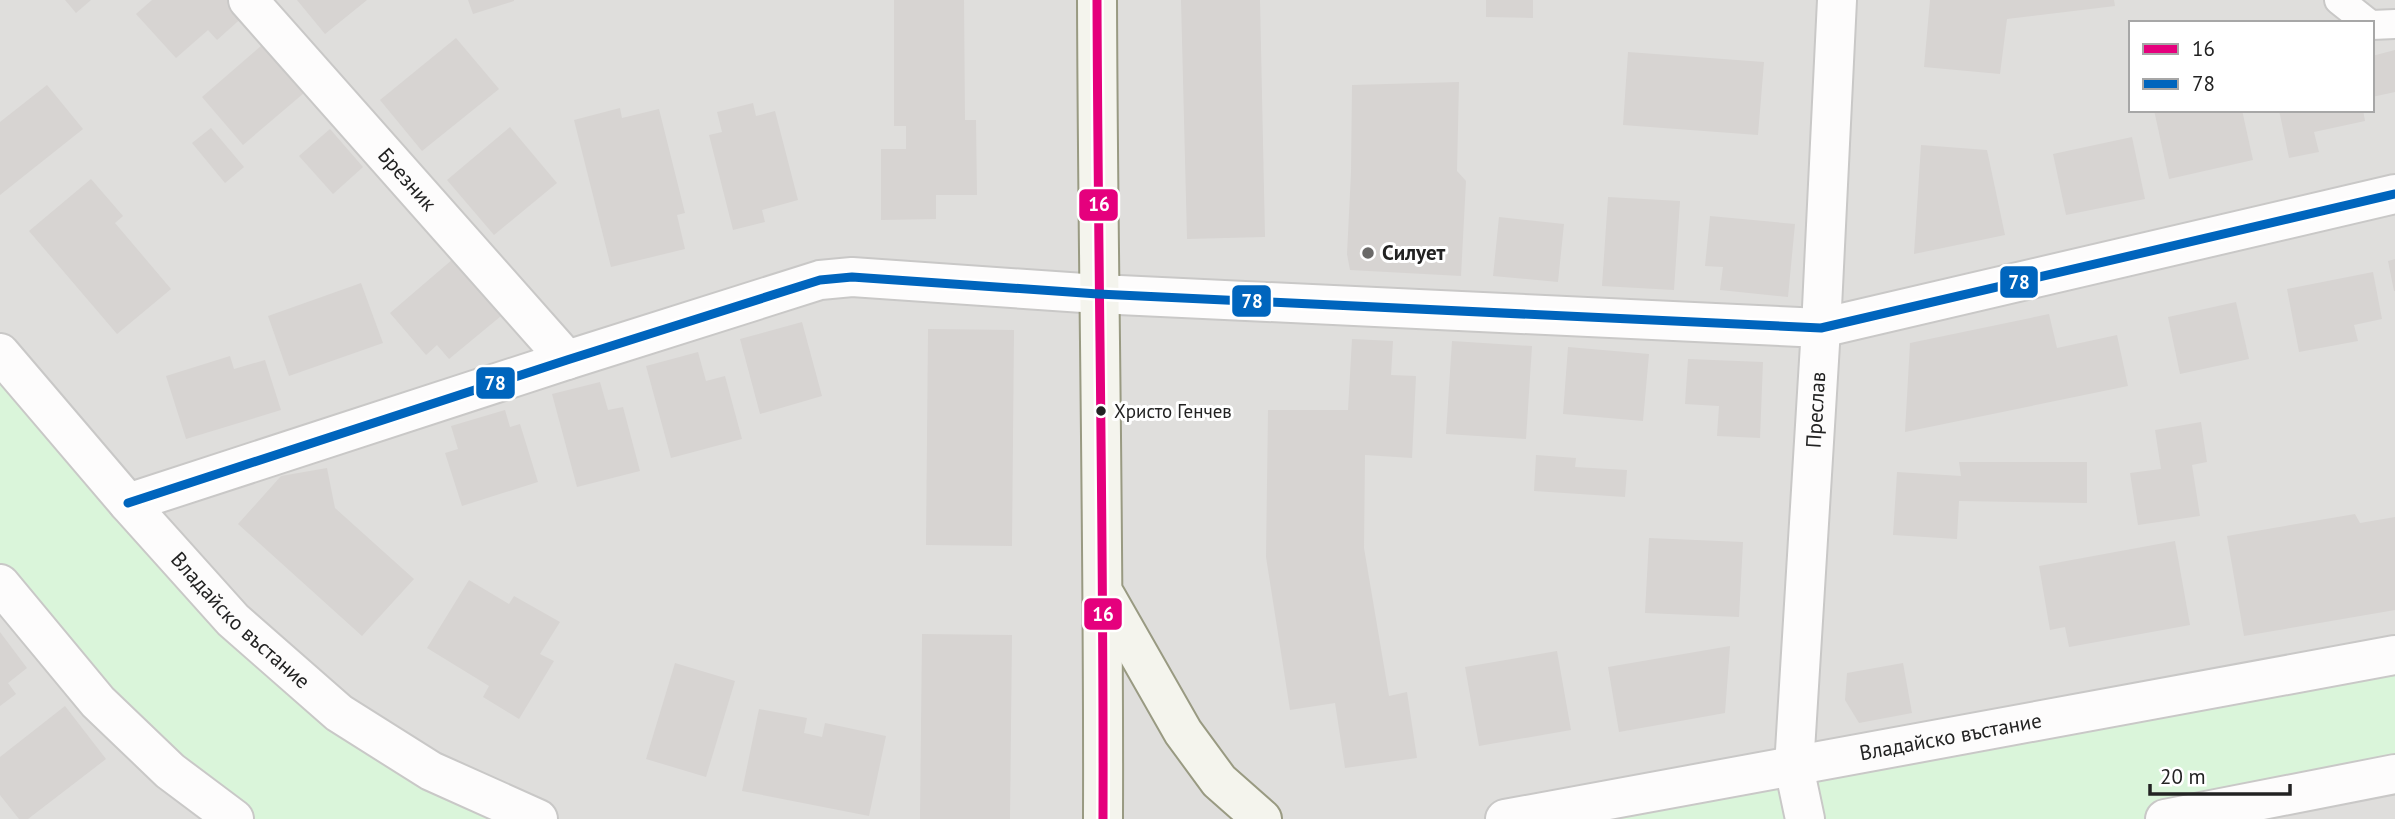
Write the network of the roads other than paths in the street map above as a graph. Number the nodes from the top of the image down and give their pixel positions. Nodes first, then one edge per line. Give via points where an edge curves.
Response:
1 (248, 0) edge
2 (1097, 0) edge
3 (1837, 0) edge
4 (2339, 0) edge
5 (2365, 21) edge
6 (2395, 24) edge
7 (2374, 25) edge
8 (2395, 194) edge
9 (1098, 294) junction
10 (1821, 328) junction
11 (0, 353) edge
12 (566, 360) junction
13 (128, 503) junction
14 (0, 584) edge
15 (1104, 593) junction
16 (2395, 655) edge
17 (1794, 767) junction
18 (170, 771) junction
19 (2395, 774) edge
20 (199, 819) edge
21 (234, 819) edge
22 (538, 819) edge
23 (1103, 819) edge
24 (1262, 819) edge
25 (1505, 819) edge
26 (1805, 819) edge
27 (2165, 819) edge

1 - 12 street, Брезник
2 - 9 main road
3 - 10 street, Преслав
4 - 5 lane
6 - 7 lane
8 - 10 street
9 - 10 street
9 - 12 street via 852,277 820,280
9 - 15 main road
10 - 17 street, Преслав
11 - 13 street, Владайско въстание
12 - 13 street
13 - 22 street, Владайско въстание via 233,620 339,713 431,771
14 - 18 street via 98,702
15 - 23 main road
15 - 24 main road via 1183,732 1219,781
16 - 17 street, Владайско въстание
17 - 25 street, Владайско въстание
17 - 26 street, Преслав
18 - 20 street
18 - 21 street
19 - 27 street

